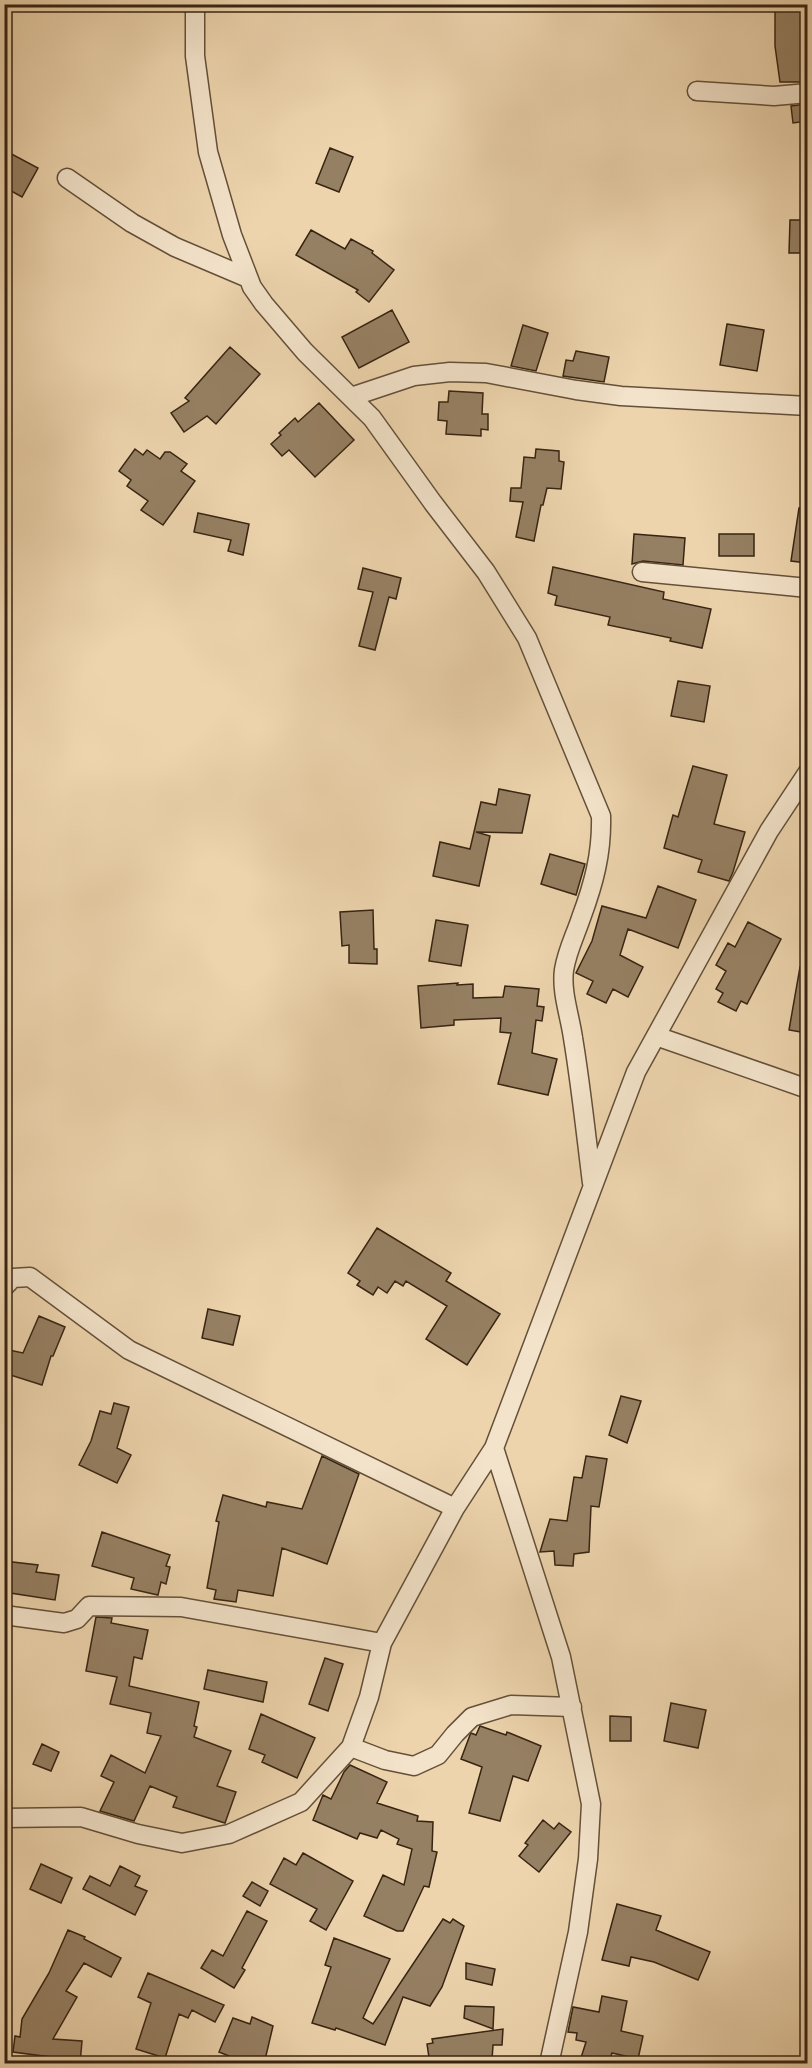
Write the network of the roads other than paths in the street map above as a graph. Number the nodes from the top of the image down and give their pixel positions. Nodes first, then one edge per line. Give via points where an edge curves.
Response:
1 (195, 4) edge
2 (697, 91) dead end
3 (807, 93) edge
4 (67, 178) dead end
5 (248, 278) junction
6 (351, 397) junction
7 (807, 405) edge
8 (642, 572) dead end
9 (807, 588) edge
10 (807, 772) edge
11 (656, 1036) junction
12 (807, 1089) edge
13 (592, 1188) junction
14 (4, 1287) edge
15 (495, 1448) junction
16 (455, 1508) junction
17 (4, 1615) edge
18 (382, 1643) junction
19 (573, 1707) junction
20 (351, 1747) junction
21 (4, 1818) edge
22 (549, 2064) edge

1 - 5 street via 195,56 208,152
2 - 3 street via 774,96
4 - 5 street via 175,247
5 - 6 street via 264,304 305,352
6 - 7 street via 414,376 450,372 486,374 621,396
6 - 13 street via 372,418 486,572 527,638 600,816 596,876 568,950 563,987 581,1089
8 - 9 street
10 - 11 street via 769,831
11 - 12 street
11 - 13 street via 636,1072
13 - 15 street
14 - 16 street via 13,1278 30,1277 129,1350
15 - 16 street
15 - 19 street
16 - 18 street
17 - 18 street via 64,1623 77,1619 89,1606 181,1607
18 - 20 street
19 - 20 street via 511,1705 472,1717 438,1755 414,1766
19 - 22 street via 591,1804 588,1858 578,1932
20 - 21 street via 301,1803 229,1834 182,1843 81,1817

